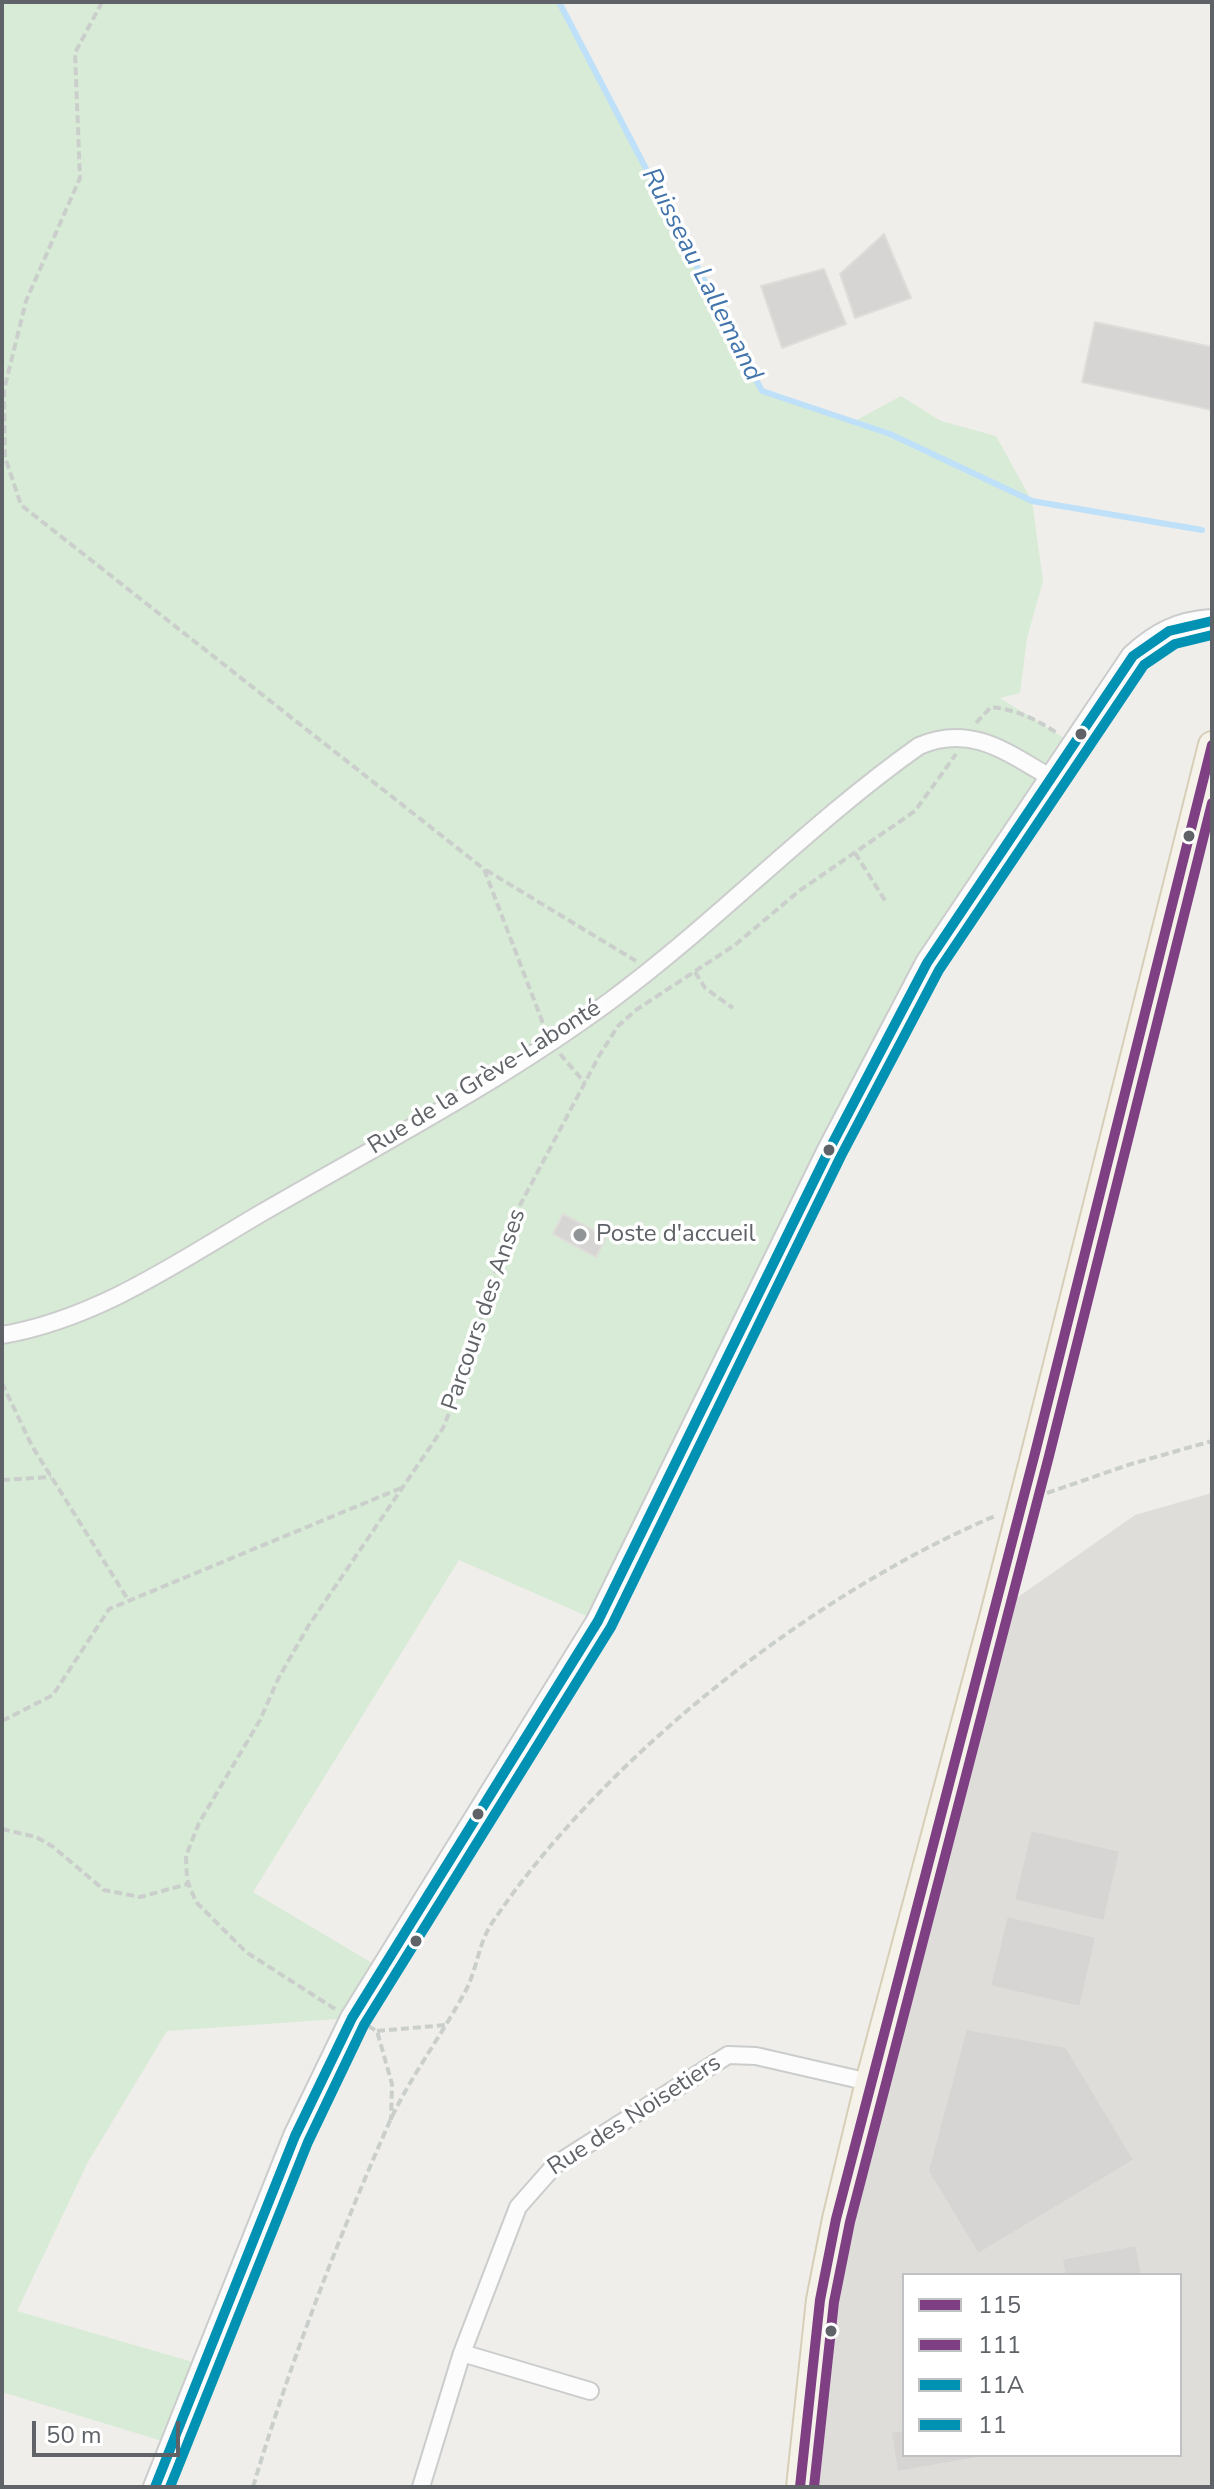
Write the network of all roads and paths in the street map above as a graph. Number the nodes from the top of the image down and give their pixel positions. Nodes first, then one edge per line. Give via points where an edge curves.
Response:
1 (102, 2) edge
2 (1212, 621) edge
3 (969, 737) junction
4 (1075, 745) junction
5 (1212, 745) edge
6 (1053, 779) junction
7 (855, 853) junction
8 (484, 869) junction
9 (886, 902) dead end
10 (648, 969) junction
11 (694, 972) junction
12 (733, 1008) dead end
13 (551, 1043) junction
14 (585, 1083) junction
15 (2, 1335) edge
16 (2, 1383) edge
17 (1212, 1441) edge
18 (51, 1477) junction
19 (2, 1480) edge
20 (403, 1487) junction
21 (1037, 1498) dead end
22 (996, 1515) dead end
23 (127, 1598) junction
24 (2, 1721) edge
25 (2, 1829) edge
26 (188, 1884) junction
27 (342, 2013) dead end
28 (446, 2025) junction
29 (368, 2026) dead end
30 (377, 2031) junction
31 (869, 2082) junction
32 (391, 2120) junction
33 (462, 2353) junction
34 (590, 2391) dead end
35 (155, 2487) edge
36 (253, 2487) edge
37 (421, 2487) edge
38 (800, 2487) edge

1 - 8 path via 75,53 80,178 26,301 4,390 5,457 21,505
2 - 4 street via 1177,626 1133,656
3 - 4 path, Parcours des Anses via 980,714 991,707 1028,714
3 - 6 street, Rue de la Grève-Labonté
3 - 7 path, Parcours des Anses via 915,811
3 - 10 street, Rue de la Grève-Labonté via 941,736 891,766
4 - 6 street
5 - 31 main road, bridge via 994,1614
6 - 35 street via 927,963 835,1137 598,1621 352,2018 295,2136
7 - 9 path
7 - 11 path, Parcours des Anses
8 - 10 path
8 - 13 path
10 - 13 street, Rue de la Grève-Labonté
11 - 12 path via 705,988
11 - 14 path, Parcours des Anses via 618,1026
13 - 14 path
13 - 15 street, Rue de la Grève-Labonté via 88,1311 46,1327
14 - 20 path, Parcours des Anses via 510,1224 443,1428
16 - 18 path
17 - 21 path
18 - 19 path
18 - 23 path
20 - 23 path
20 - 26 path, Parcours des Anses via 309,1625 199,1823 186,1856
22 - 28 path via 955,1533 817,1614 657,1739 590,1804 493,1921 481,1941 468,1987
23 - 24 path via 109,1609 53,1695
25 - 26 path via 52,1846 104,1890 140,1897
26 - 27 path via 196,1902 246,1952
28 - 30 path
28 - 32 path
29 - 30 path
30 - 32 path via 392,2084
31 - 33 street, Rue des Noisetiers via 756,2056 728,2055 555,2165 518,2207
31 - 38 main road via 820,2300
32 - 36 path via 301,2340
33 - 34 street
33 - 37 street, Rue des Noisetiers

